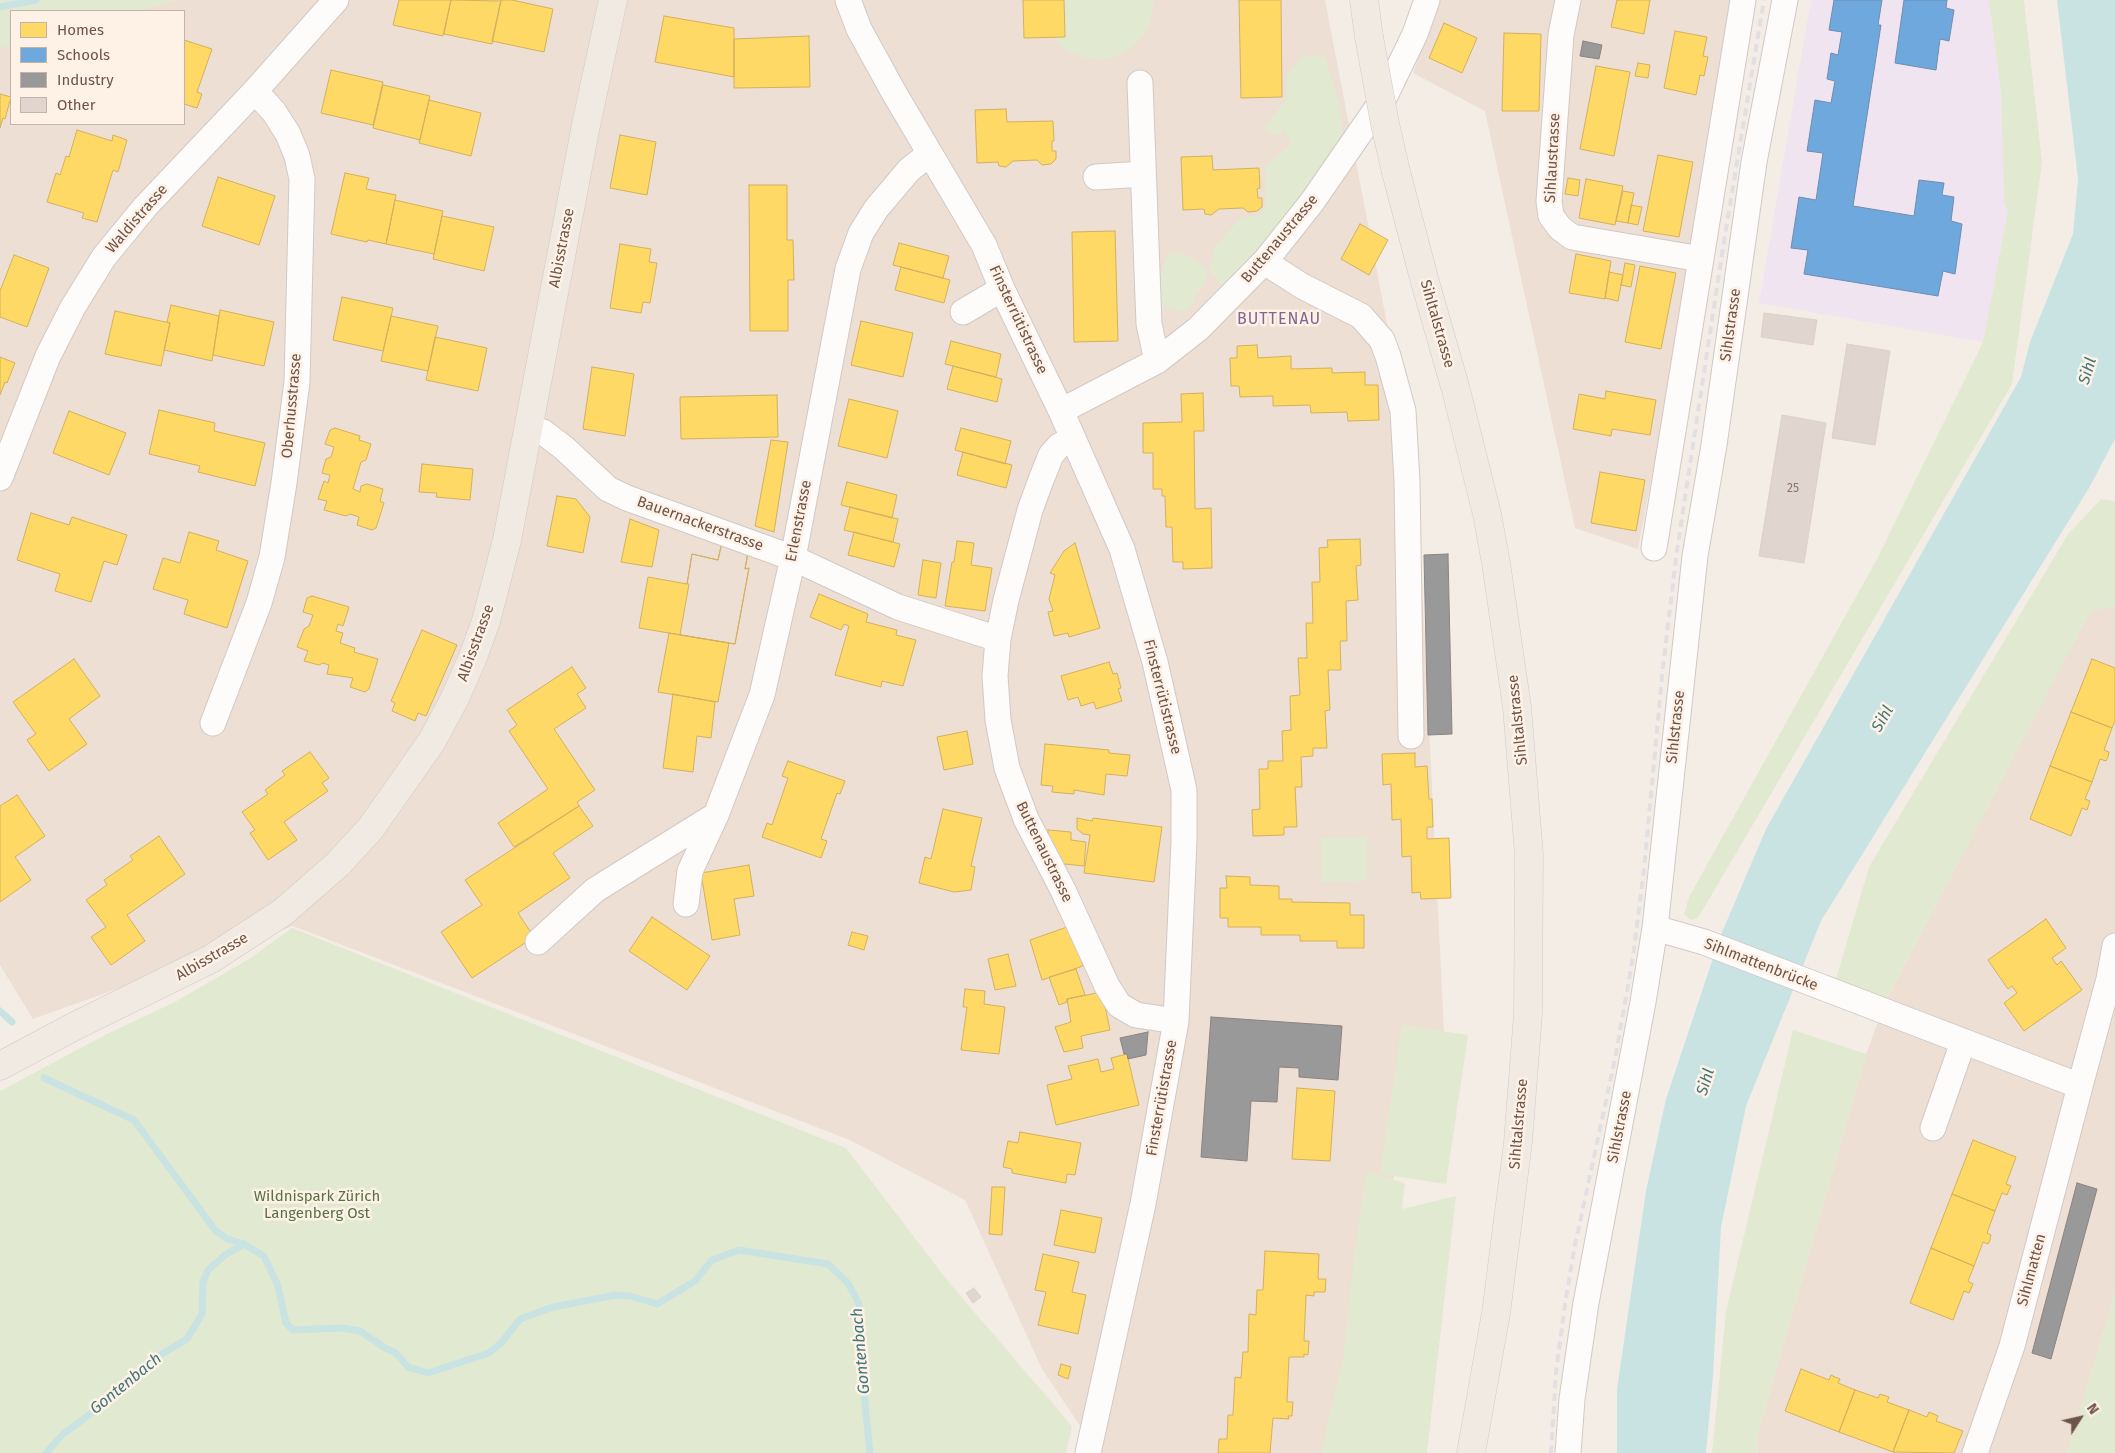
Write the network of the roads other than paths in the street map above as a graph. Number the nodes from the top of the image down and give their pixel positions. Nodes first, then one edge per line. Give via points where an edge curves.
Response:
1 (336, 0) edge
2 (613, 0) edge
3 (848, 0) edge
4 (1364, 0) edge
5 (1427, 0) edge
6 (1568, 0) edge
7 (1743, 0) edge
8 (1785, 0) edge
9 (1140, 83) dead end
10 (255, 91) junction
11 (929, 154) junction
12 (1143, 174) junction
13 (1096, 177) dead end
14 (1700, 259) junction
15 (1266, 260) junction
16 (1002, 290) junction
17 (963, 312) dead end
18 (1157, 361) junction
19 (1061, 411) junction
20 (528, 427) junction
21 (1073, 439) junction
22 (0, 478) edge
23 (1654, 548) dead end
24 (792, 558) junction
25 (998, 639) junction
26 (213, 724) dead end
27 (1411, 736) dead end
28 (716, 815) junction
29 (686, 904) dead end
30 (1655, 928) junction
31 (538, 942) dead end
32 (2115, 946) edge
33 (1176, 1021) junction
34 (1963, 1042) junction
35 (0, 1066) edge
36 (2080, 1086) junction
37 (1933, 1128) dead end
38 (1088, 1453) edge
39 (1472, 1453) edge
40 (1568, 1453) edge
41 (1975, 1453) edge

1 - 10 street, Waldistrasse
2 - 20 main road, Albisstrasse
3 - 11 street, Finsterrütistrasse via 859,29
4 - 39 main road, Sihltalstrasse, bridge via 1396,172 1456,390 1496,563 1515,690 1529,855 1528,1014 1518,1142 1496,1313
5 - 15 street, Buttenaustrasse via 1415,34 1384,98 1312,202
6 - 14 street, Sihlaustrasse via 1561,35 1549,201 1551,216 1572,237
7 - 14 street
8 - 30 street, Sihlstrasse via 1754,162 1695,556
9 - 12 street
10 - 22 street, Waldistrasse via 145,208 104,257 48,356
10 - 26 street, Oberhusstrasse via 288,134 302,179 297,382 272,557 259,603
11 - 16 street, Finsterrütistrasse via 984,245
11 - 24 street, Erlenstrasse via 909,170 876,209 861,232 848,269
12 - 13 street
12 - 18 street via 1149,324
14 - 23 street
15 - 18 street, Buttenaustrasse via 1198,329
15 - 27 street via 1302,286 1361,316 1382,340 1388,356 1403,411
16 - 17 street
16 - 19 street, Finsterrütistrasse
18 - 19 street, Buttenaustrasse
19 - 21 street, Finsterrütistrasse
20 - 24 street, Bauernackerstrasse via 543,432 608,489
20 - 35 main road, Albisstrasse via 507,540 473,657 432,741 371,828 308,892 239,942 172,980
21 - 25 street, Buttenaustrasse via 1059,446 1041,480 1008,591
21 - 33 street, Finsterrütistrasse via 1122,549 1155,662 1184,790
24 - 25 street, Bauernackerstrasse via 898,607
24 - 28 street, Erlenstrasse via 762,695
25 - 33 street, Buttenaustrasse via 995,676 998,720 1007,768 1026,819 1119,1005 1136,1015
28 - 29 street, Erlenstrasse via 690,871
28 - 31 street via 595,890
30 - 34 street, Sihlmattenbrücke via 1704,942
30 - 40 street, Sihlstrasse via 1644,1002 1586,1303
32 - 36 street, Sihlmatten
33 - 38 street, Finsterrütistrasse via 1143,1204
34 - 36 street
34 - 37 street
36 - 41 street, Sihlmatten via 2012,1346

